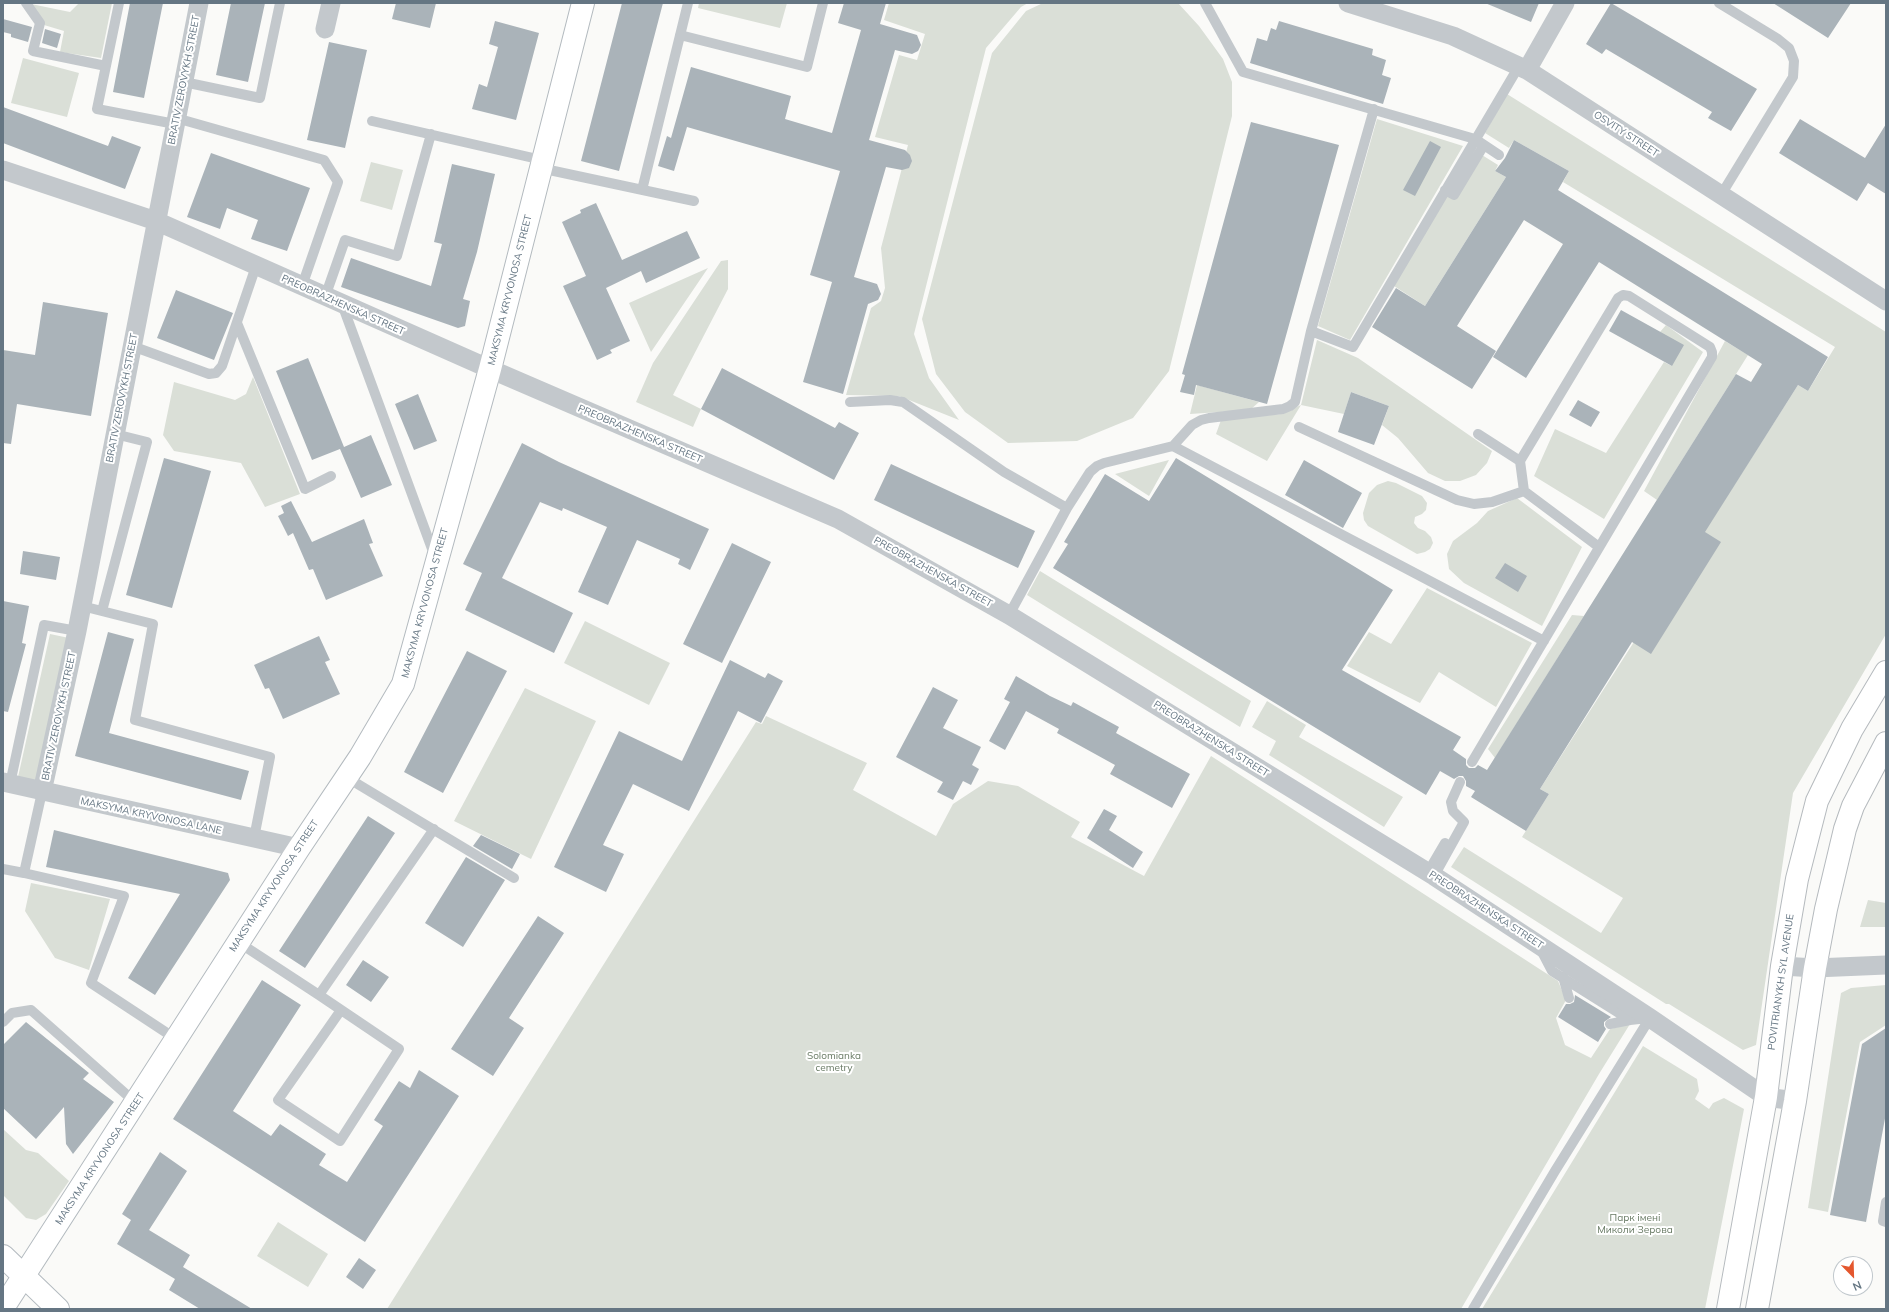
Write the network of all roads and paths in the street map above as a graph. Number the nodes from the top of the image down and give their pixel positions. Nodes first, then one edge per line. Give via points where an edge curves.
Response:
1 (26, 3) edge
2 (119, 3) edge
3 (199, 3) edge
4 (280, 3) edge
5 (331, 3) edge
6 (583, 3) edge
7 (688, 3) edge
8 (823, 3) edge
9 (1205, 3) edge
10 (1348, 3) edge
11 (1565, 3) edge
12 (1719, 3) edge
13 (325, 30) dead end
14 (680, 35) junction
15 (106, 66) junction
16 (1523, 68) junction
17 (184, 82) junction
18 (1374, 109) junction
19 (176, 121) junction
20 (372, 121) dead end
21 (431, 134) junction
22 (1475, 139) junction
23 (1484, 145) junction
24 (1499, 155) dead end
25 (541, 164) junction
26 (3, 170) edge
27 (642, 190) junction
28 (1445, 190) junction
29 (1721, 196) junction
30 (694, 201) dead end
31 (156, 222) junction
32 (256, 266) junction
33 (302, 286) junction
34 (334, 300) junction
35 (1886, 300) edge
36 (237, 322) junction
37 (1311, 332) junction
38 (132, 346) junction
39 (490, 369) junction
40 (850, 402) dead end
41 (1299, 427) dead end
42 (115, 434) junction
43 (1478, 434) dead end
44 (1173, 446) junction
45 (1520, 461) junction
46 (331, 476) dead end
47 (1524, 491) junction
48 (1067, 508) junction
49 (1599, 547) junction
50 (437, 562) junction
51 (82, 606) junction
52 (102, 611) junction
53 (1009, 615) junction
54 (77, 631) junction
55 (1544, 641) junction
56 (1886, 672) edge
57 (1886, 743) edge
58 (1472, 762) dead end
59 (346, 777) junction
60 (1460, 782) dead end
61 (7, 783) edge
62 (42, 792) junction
63 (434, 829) junction
64 (254, 838) junction
65 (299, 848) junction
66 (3, 869) edge
67 (24, 873) junction
68 (1431, 874) junction
69 (514, 878) dead end
70 (238, 942) junction
71 (1539, 945) junction
72 (1886, 965) edge
73 (1782, 966) junction
74 (1815, 968) junction
75 (1563, 977) junction
76 (319, 995) junction
77 (1569, 998) dead end
78 (341, 1010) junction
79 (1650, 1018) junction
80 (1630, 1020) junction
81 (3, 1022) edge
82 (1610, 1024) dead end
83 (176, 1039) junction
84 (1766, 1097) junction
85 (1795, 1101) junction
86 (136, 1103) junction
87 (1886, 1202) edge
88 (1886, 1222) edge
89 (3, 1256) edge
90 (24, 1277) junction
91 (3, 1308) edge
92 (58, 1309) edge
93 (1473, 1309) edge
94 (1728, 1309) edge
95 (1757, 1309) edge

1 - 15 lane via 40,23 33,52
2 - 15 lane
3 - 17 street, BRATIV ZEROVYKH STREET
4 - 17 lane via 260,98
5 - 13 street
6 - 25 street, MAKSYMA KRYVONOSA STREET
7 - 14 lane
8 - 14 lane via 807,67
9 - 18 lane via 1243,72
10 - 16 street, OSVITY STREET via 1454,36
11 - 16 street
12 - 29 lane via 1778,39 1789,48 1794,61 1793,77
14 - 27 lane
15 - 19 lane via 97,109
16 - 22 lane
16 - 29 street, OSVITY STREET
17 - 19 street, BRATIV ZEROVYKH STREET
18 - 22 lane
18 - 37 lane
19 - 31 street, BRATIV ZEROVYKH STREET
19 - 33 lane via 324,160 338,182
20 - 21 lane
21 - 25 lane
21 - 34 lane via 396,256 345,240
22 - 23 lane
22 - 28 lane
23 - 24 lane
23 - 28 lane via 1454,195
25 - 27 lane
25 - 39 street, MAKSYMA KRYVONOSA STREET
26 - 31 street, PREOBRAZHENSKA STREET
27 - 30 lane
28 - 37 lane via 1353,347
29 - 35 street, OSVITY STREET
31 - 32 street, PREOBRAZHENSKA STREET
31 - 38 street, BRATIV ZEROVYKH STREET
32 - 33 street, PREOBRAZHENSKA STREET
32 - 36 lane
33 - 34 street, PREOBRAZHENSKA STREET
34 - 39 street, PREOBRAZHENSKA STREET
34 - 50 lane
36 - 38 lane via 222,366 216,373 209,374
36 - 46 lane via 305,488
37 - 44 lane via 1295,402 1283,409 1201,420 1192,425
38 - 42 street, BRATIV ZEROVYKH STREET
39 - 50 street, MAKSYMA KRYVONOSA STREET
39 - 53 street, PREOBRAZHENSKA STREET via 838,519
40 - 48 lane via 903,402 1004,472
41 - 47 lane via 1457,500 1474,504 1492,502
42 - 51 street, BRATIV ZEROVYKH STREET
42 - 52 lane via 147,442
43 - 45 lane
44 - 48 lane via 1097,466 1090,472
44 - 55 lane
45 - 47 lane
45 - 49 lane via 1618,298 1623,295 1629,296 1710,347 1712,356
47 - 49 lane
48 - 53 lane
49 - 55 lane
50 - 59 street, MAKSYMA KRYVONOSA STREET via 403,684
51 - 52 lane
51 - 54 street, BRATIV ZEROVYKH STREET
52 - 64 lane via 153,624 135,720 270,757
53 - 68 street, PREOBRAZHENSKA STREET
54 - 61 lane via 44,625
54 - 62 street, BRATIV ZEROVYKH STREET
55 - 58 lane
56 - 73 street, POVITRIANYKH SYL AVENUE via 1852,729 1817,801 1797,879
57 - 74 street via 1853,806 1845,829
59 - 63 lane
59 - 65 street, MAKSYMA KRYVONOSA STREET
60 - 68 lane via 1451,802 1453,811 1464,822
61 - 62 street, MAKSYMA KRYVONOSA LANE
62 - 64 street, MAKSYMA KRYVONOSA LANE
62 - 67 lane
63 - 69 lane
63 - 76 lane
64 - 65 street, MAKSYMA KRYVONOSA LANE
65 - 70 street, MAKSYMA KRYVONOSA STREET
66 - 67 lane
67 - 83 lane via 124,896 91,983
68 - 71 street, PREOBRAZHENSKA STREET
70 - 76 lane
70 - 83 street, MAKSYMA KRYVONOSA STREET
71 - 75 lane via 1552,971
71 - 79 street, PREOBRAZHENSKA STREET
72 - 74 street
73 - 74 street
73 - 84 street, POVITRIANYKH SYL AVENUE
74 - 85 street
75 - 77 lane
75 - 80 lane
76 - 78 lane
78 - 78 lane via 399,1049 340,1141 278,1100
79 - 80 lane
79 - 84 street, PREOBRAZHENSKA STREET
79 - 93 lane
80 - 82 lane
81 - 86 lane via 12,1013 31,1010
83 - 86 street, MAKSYMA KRYVONOSA STREET
84 - 85 street, PREOBRAZHENSKA STREET
84 - 94 street, POVITRIANYKH SYL AVENUE
85 - 95 street
86 - 90 street, MAKSYMA KRYVONOSA STREET
87 - 88 lane via 1883,1221
89 - 90 street
90 - 91 street, MAKSYMA KRYVONOSA STREET
90 - 92 street

